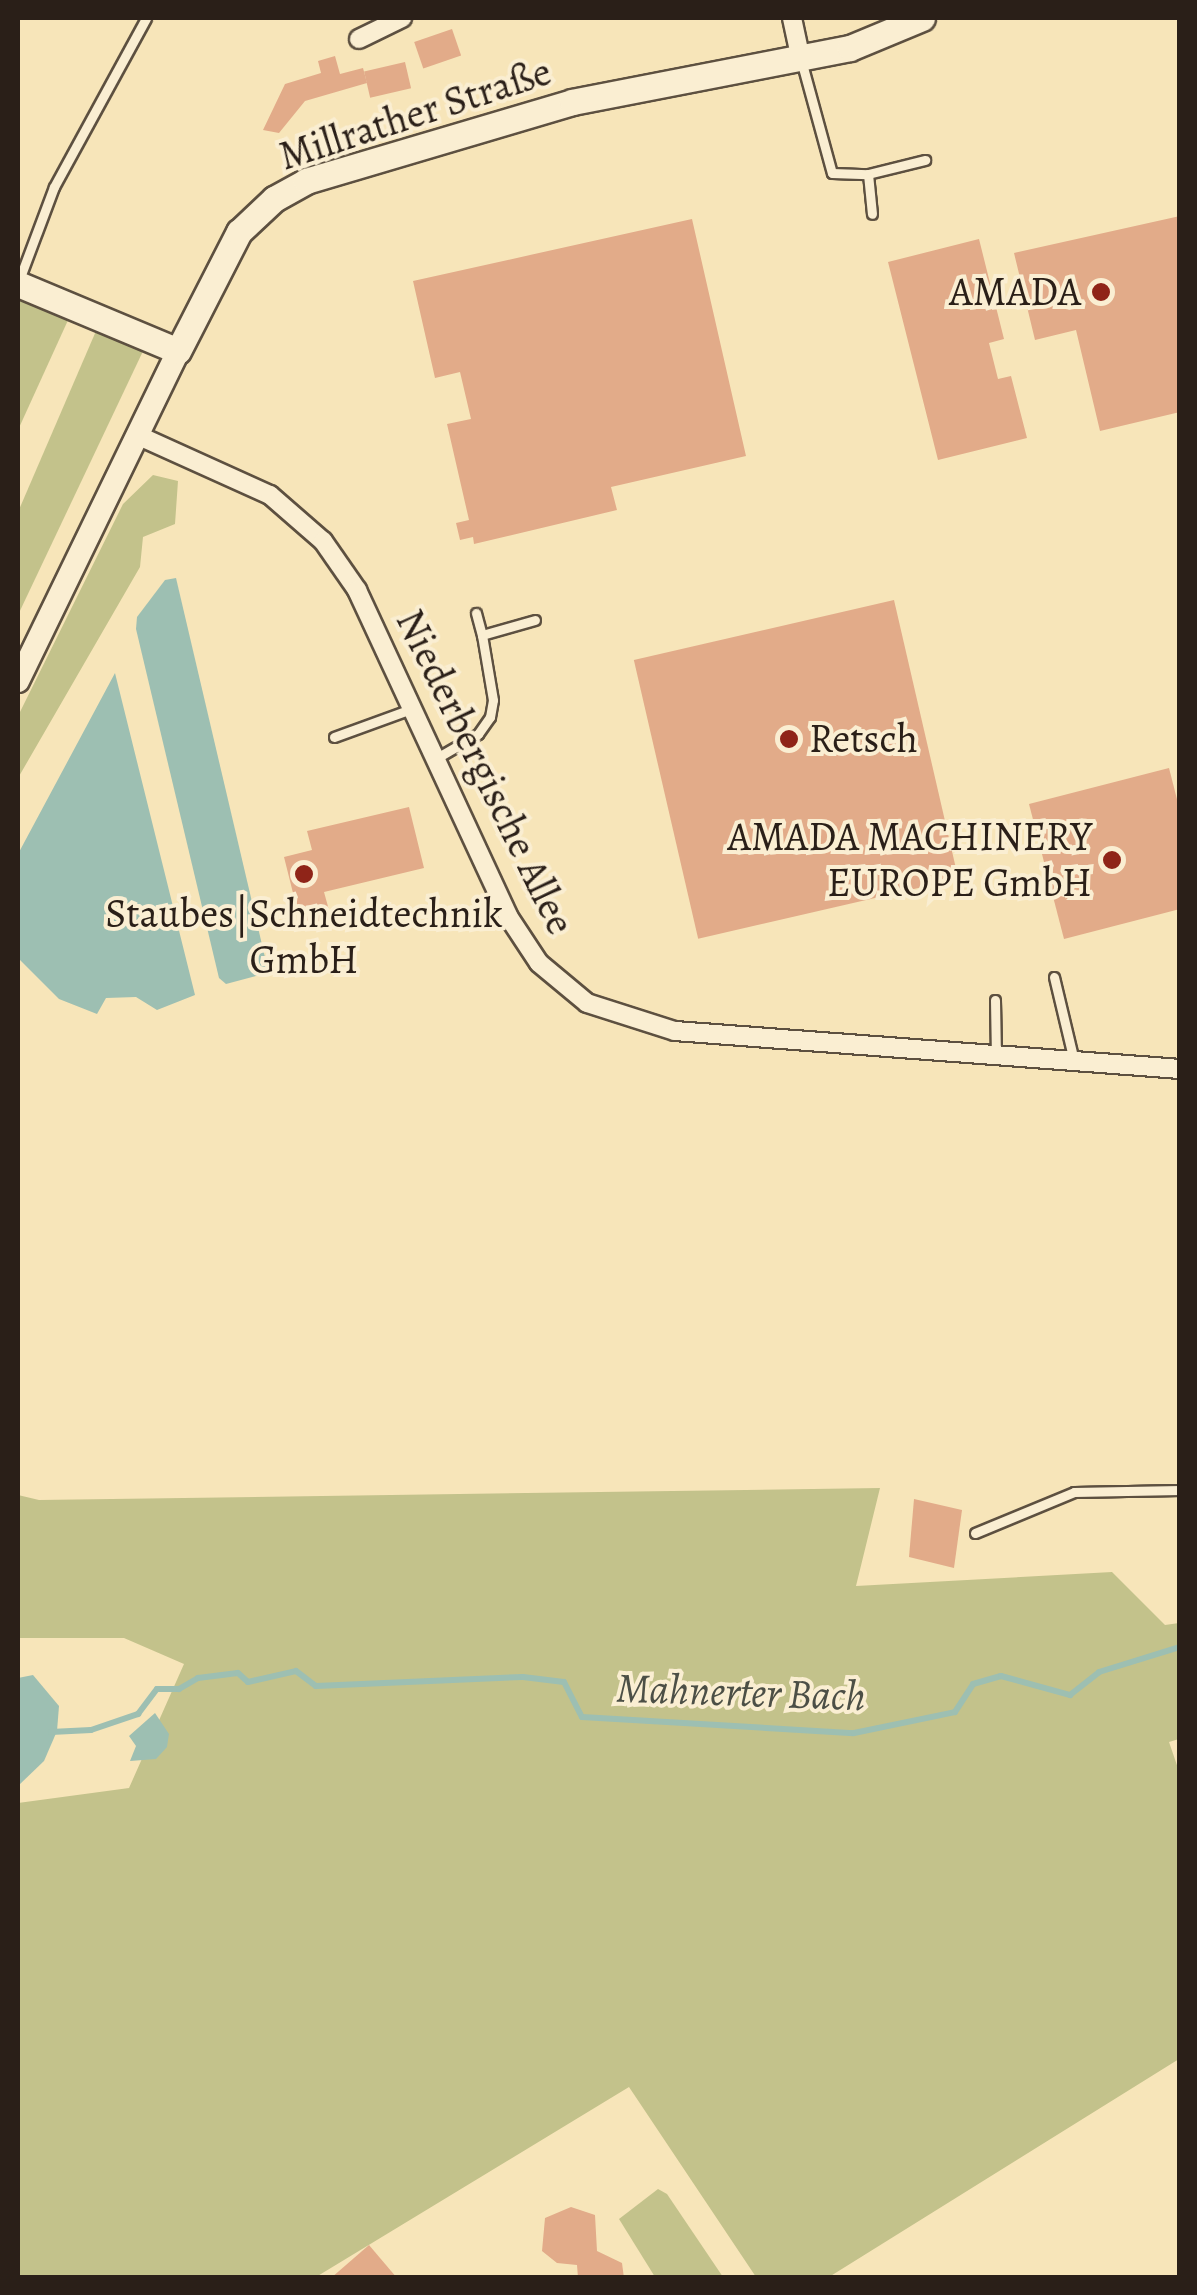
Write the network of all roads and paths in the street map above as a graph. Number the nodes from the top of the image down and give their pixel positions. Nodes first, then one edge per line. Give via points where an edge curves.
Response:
1 (146, 18) edge
2 (402, 18) edge
3 (792, 18) edge
4 (922, 18) edge
5 (358, 39) dead end
6 (802, 60) junction
7 (925, 160) dead end
8 (868, 174) junction
9 (872, 214) dead end
10 (23, 285) edge
11 (178, 350) junction
12 (137, 434) junction
13 (476, 612) dead end
14 (536, 620) dead end
15 (482, 635) junction
16 (18, 681) edge
17 (412, 709) junction
18 (334, 737) dead end
19 (435, 759) junction
20 (1054, 977) dead end
21 (994, 1000) dead end
22 (996, 1055) junction
23 (1074, 1060) junction
24 (1180, 1068) edge
25 (1180, 1490) edge
26 (975, 1533) dead end

1 - 10 lane via 54,187
2 - 5 street
3 - 6 street
4 - 6 main road, Millrather Straße via 881,38
6 - 8 lane via 832,173
6 - 11 main road, Millrather Straße via 572,102 306,181 239,232
7 - 8 lane
8 - 9 lane
10 - 11 main road
11 - 12 street
12 - 16 street
12 - 17 street, Niederbergische Allee via 270,495 303,520 357,590
13 - 15 lane
14 - 15 lane
15 - 19 lane via 494,700 490,717 478,734
17 - 18 lane
17 - 19 street, Niederbergische Allee
19 - 22 street, Niederbergische Allee via 526,945 587,1004 674,1031
20 - 23 lane
21 - 22 lane
22 - 23 street, Niederbergische Allee
23 - 24 street, Niederbergische Allee
25 - 26 lane via 1074,1492

